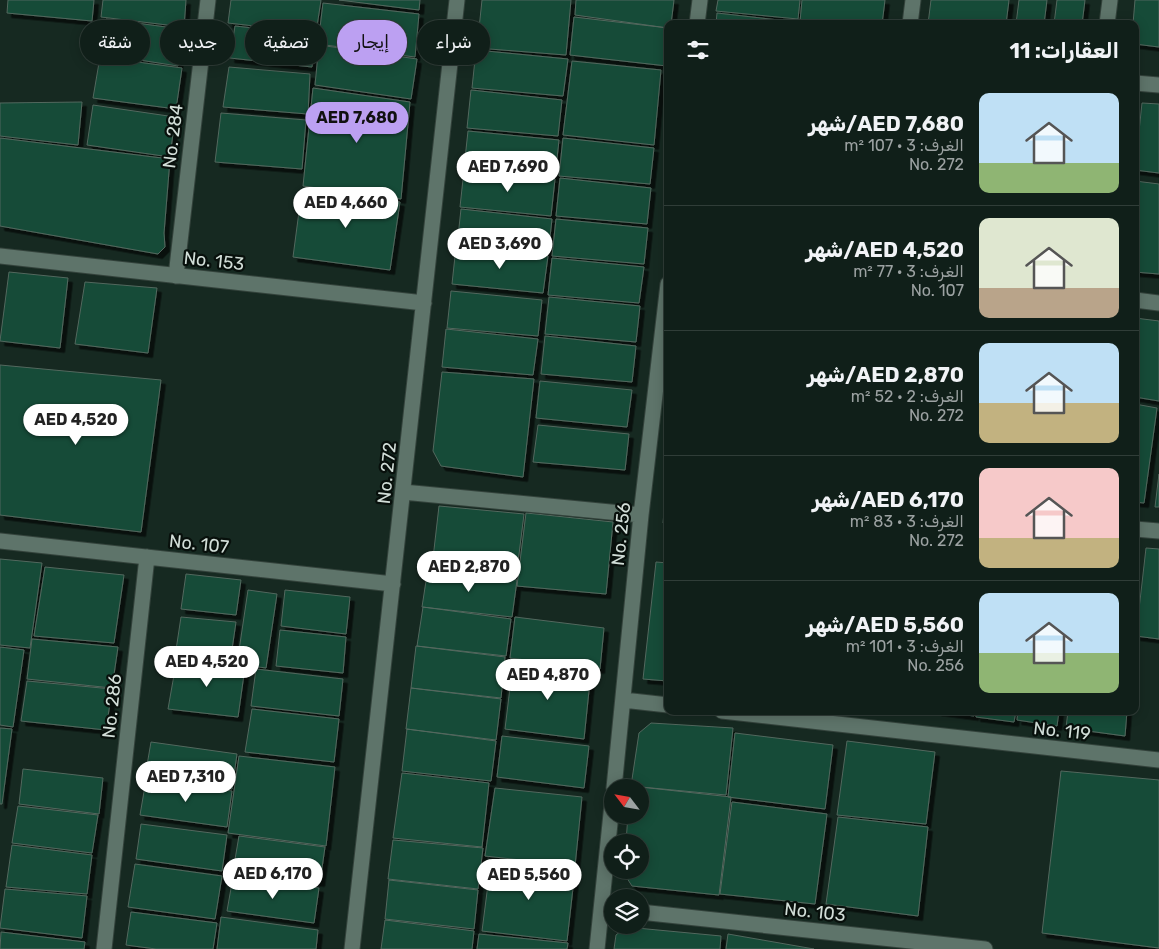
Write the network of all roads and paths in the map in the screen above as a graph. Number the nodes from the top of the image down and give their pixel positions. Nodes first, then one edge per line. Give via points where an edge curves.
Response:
1 (208, 0) edge
2 (457, 0) edge
3 (700, 0) edge
4 (913, 0) edge
5 (1110, 0) edge
6 (698, 20) edge
7 (910, 20) edge
8 (1108, 20) edge
9 (1139, 82) edge
10 (1159, 85) edge
11 (0, 256) edge
12 (176, 276) junction
13 (1139, 300) edge
14 (1159, 302) edge
15 (424, 304) junction
16 (664, 318) edge
17 (403, 492) junction
18 (641, 515) junction
19 (1139, 529) edge
20 (1159, 531) edge
21 (0, 541) edge
22 (147, 557) junction
23 (393, 584) junction
24 (623, 700) junction
25 (664, 705) edge
26 (789, 715) edge
27 (823, 717) edge
28 (1159, 760) edge
29 (615, 779) edge
30 (611, 824) edge
31 (608, 889) edge
32 (649, 913) edge
33 (604, 921) edge
34 (847, 934) junction
35 (104, 949) edge
36 (352, 949) edge
37 (597, 949) edge
38 (845, 949) edge
39 (985, 949) edge

1 - 12 street, No. 284
2 - 15 street, No. 272
3 - 6 street
4 - 7 street
5 - 8 street
9 - 10 street
11 - 12 street, No. 153
12 - 15 street, No. 153
13 - 14 street
15 - 17 street, No. 272
16 - 18 street, No. 256
17 - 18 street
17 - 23 street, No. 272
18 - 24 street, No. 256
19 - 20 street
21 - 22 street, No. 107
22 - 23 street, No. 107
22 - 35 street, No. 286
23 - 36 street, No. 272
24 - 25 street
24 - 29 street, No. 256
26 - 27 street, No. 119
27 - 28 street, No. 119
30 - 31 street
32 - 34 street, No. 103
33 - 37 street
34 - 38 street
34 - 39 street, No. 103

